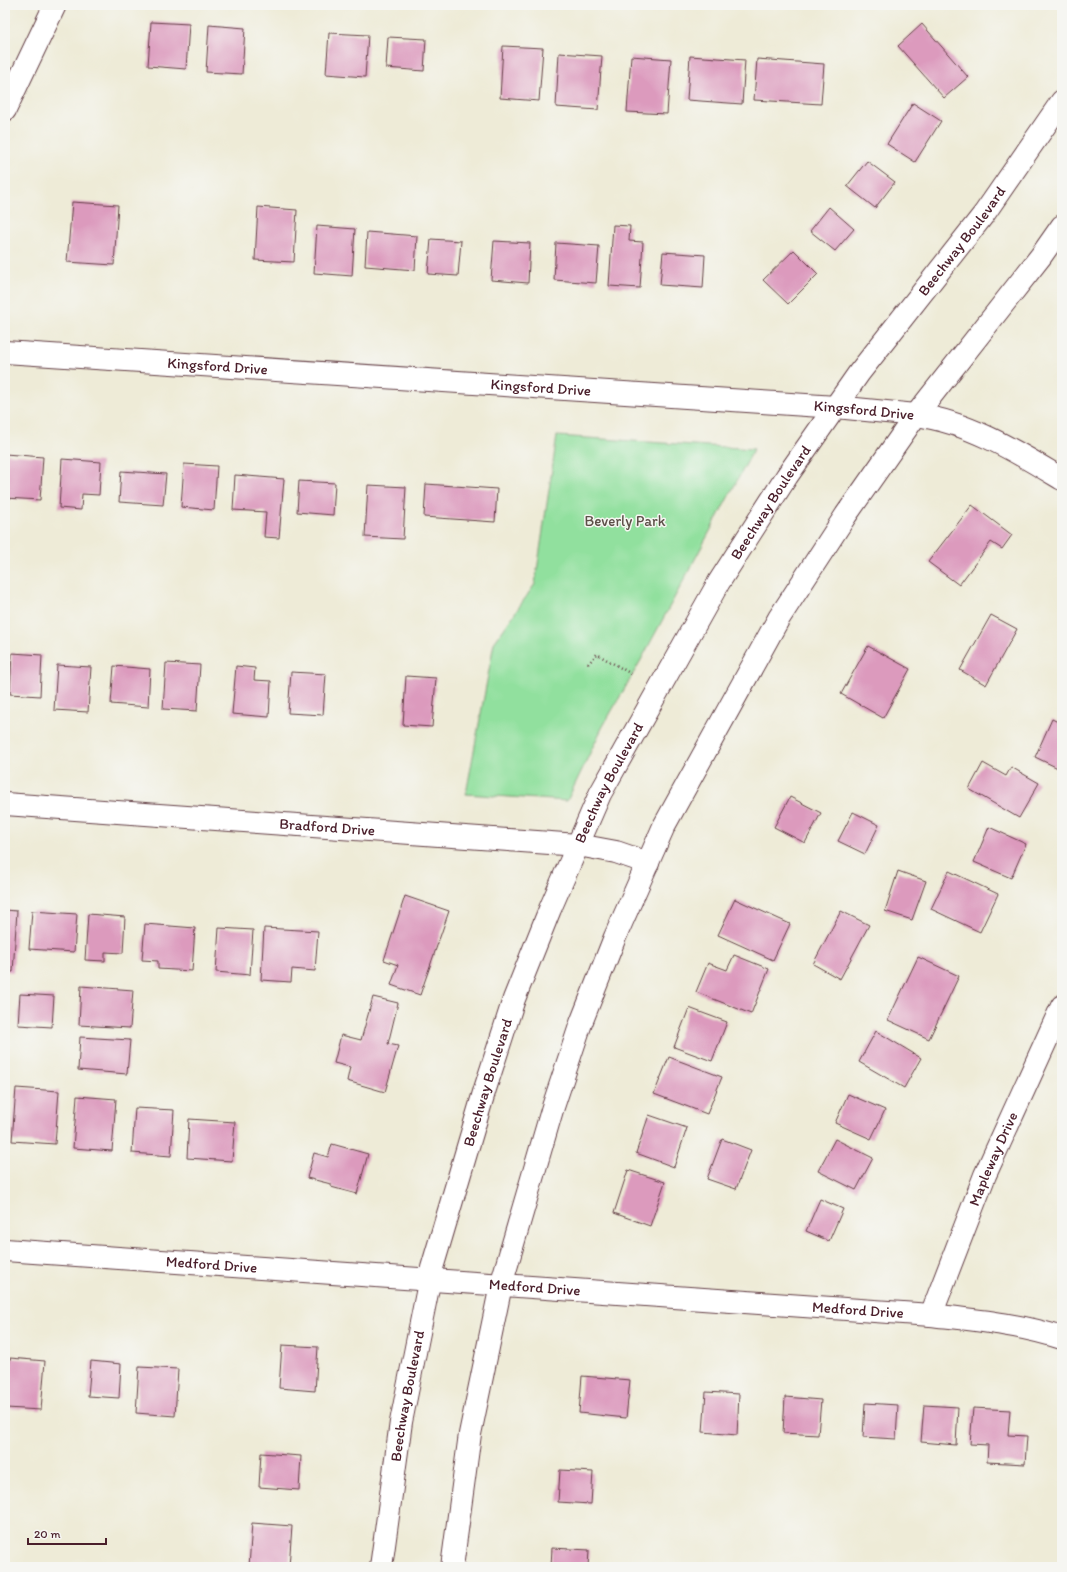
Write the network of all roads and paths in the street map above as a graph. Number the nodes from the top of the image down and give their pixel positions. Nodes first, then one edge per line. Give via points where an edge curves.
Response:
1 (54, 5) edge
2 (1062, 101) edge
3 (5, 110) edge
4 (1062, 226) edge
5 (5, 352) edge
6 (836, 407) junction
7 (916, 415) junction
8 (1062, 479) edge
9 (588, 664) dead end
10 (632, 674) dead end
11 (5, 804) edge
12 (578, 845) junction
13 (648, 863) junction
14 (1062, 1006) edge
15 (5, 1250) edge
16 (430, 1279) junction
17 (501, 1285) junction
18 (930, 1315) junction
19 (1062, 1338) edge
20 (381, 1567) edge
21 (452, 1567) edge

1 - 3 street
2 - 6 street, Beechway Boulevard via 984,214 859,373
4 - 7 street
5 - 6 street, Kingsford Drive
6 - 7 street, Kingsford Drive
6 - 12 street, Beechway Boulevard via 787,476 719,582 600,794
7 - 8 street, Kingsford Drive via 930,416 978,432
7 - 13 street via 779,618 664,826
9 - 10 path via 597,654
11 - 12 street, Bradford Drive
12 - 13 street, Bradford Drive via 616,852
12 - 16 street, Beechway Boulevard via 514,999 485,1088
13 - 17 street via 581,1023 552,1110
14 - 18 street, Mapleway Drive via 985,1175
15 - 16 street, Medford Drive
16 - 17 street, Medford Drive
16 - 20 street, Beechway Boulevard via 401,1422
17 - 18 street, Medford Drive
17 - 21 street via 470,1434
18 - 19 street, Medford Drive via 980,1320

